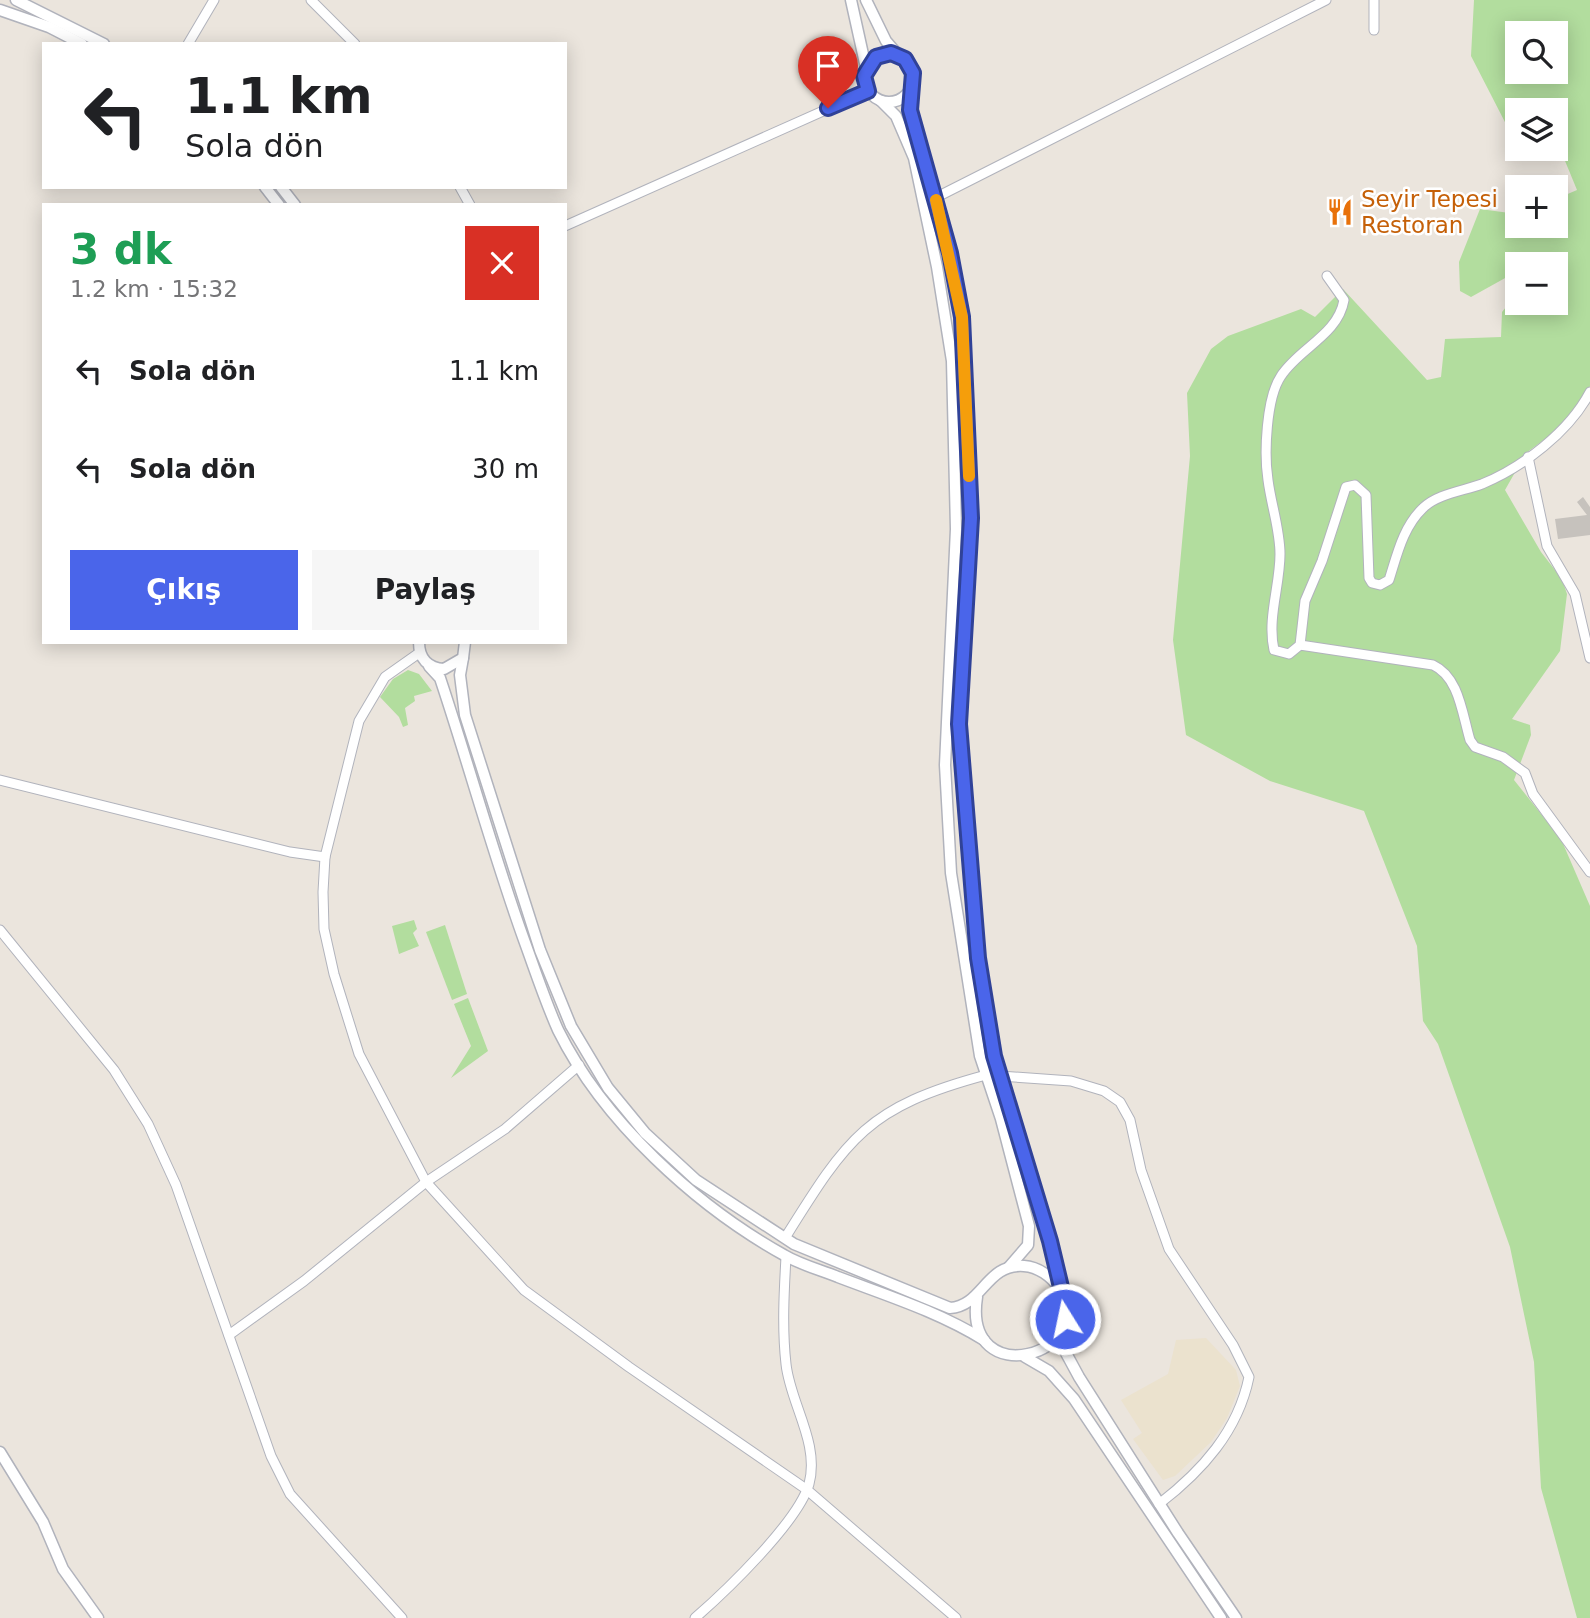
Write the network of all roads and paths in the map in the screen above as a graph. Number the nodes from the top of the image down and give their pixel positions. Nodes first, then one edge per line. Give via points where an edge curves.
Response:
1 (16, 0) edge
2 (214, 0) edge
3 (311, 0) edge
4 (851, 0) edge
5 (866, 0) edge
6 (1326, 0) edge
7 (1374, 0) edge
8 (0, 10) edge
9 (1374, 30) dead end
10 (78, 42) edge
11 (100, 42) edge
12 (189, 42) edge
13 (353, 42) edge
14 (898, 55) junction
15 (866, 68) junction
16 (910, 89) junction
17 (868, 91) junction
18 (881, 101) junction
19 (267, 189) edge
20 (283, 189) edge
21 (935, 198) junction
22 (277, 203) edge
23 (293, 203) edge
24 (567, 225) edge
25 (1327, 276) dead end
26 (1590, 392) edge
27 (1528, 457) junction
28 (466, 644) edge
29 (1300, 645) junction
30 (419, 648) edge
31 (463, 657) junction
32 (1590, 658) edge
33 (429, 666) junction
34 (0, 780) edge
35 (325, 857) junction
36 (1590, 872) edge
37 (0, 930) edge
38 (579, 1065) junction
39 (986, 1075) junction
40 (1000, 1076) junction
41 (426, 1182) junction
42 (785, 1238) junction
43 (786, 1257) junction
44 (1009, 1267) junction
45 (1060, 1290) junction
46 (977, 1297) junction
47 (1060, 1333) junction
48 (229, 1335) junction
49 (985, 1340) junction
50 (1025, 1357) junction
51 (0, 1452) edge
52 (806, 1489) junction
53 (1159, 1503) junction
54 (98, 1618) edge
55 (402, 1618) edge
56 (695, 1618) edge
57 (956, 1618) edge
58 (1221, 1618) edge
59 (1236, 1618) edge

1 - 11 street
2 - 12 street
3 - 13 street
4 - 15 street
5 - 14 street
6 - 21 street
7 - 9 street
8 - 10 street
14 - 15 street via 883,54
14 - 16 street via 913,73
15 - 17 street
16 - 18 street via 898,100
16 - 21 street via 910,110
17 - 18 street
17 - 24 street
18 - 39 street via 896,116 914,158 952,361 956,528 945,765 951,873
19 - 22 street
20 - 23 street
21 - 40 street via 962,317 971,518 959,724 978,958
25 - 29 street via 1344,300 1342,311 1281,375 1270,397 1267,476 1280,554 1271,635 1274,650 1289,654
26 - 27 street via 1562,430
27 - 29 street via 1484,483 1423,509 1406,530 1389,580 1380,585 1368,578 1366,495 1355,485 1346,487 1305,601
27 - 32 street via 1547,546 1575,594
28 - 31 street
29 - 36 street via 1445,670 1475,747 1503,757 1525,773 1533,794
30 - 33 street
30 - 35 street via 385,677 359,721
31 - 33 street via 452,667
31 - 42 street via 460,675 465,715 540,950 571,1026 608,1088 645,1133 696,1180
33 - 38 street via 440,678 534,968 558,1030
34 - 35 street
35 - 41 street via 324,929 334,974 359,1054
37 - 48 street via 114,1070 148,1124 176,1185
38 - 41 street via 505,1129
38 - 43 street via 656,1160 741,1229
39 - 42 street via 914,1098 857,1134 836,1157
39 - 44 street via 1030,1226 1028,1245
40 - 45 street via 1050,1241
40 - 53 street via 1071,1081 1104,1091 1120,1102 1130,1120 1169,1249 1249,1377 1231,1426 1210,1458
41 - 48 street
41 - 52 street via 524,1290
42 - 46 street via 950,1308 961,1308
43 - 49 street via 954,1322
43 - 52 street via 786,1366 810,1447
44 - 45 street via 1039,1270
44 - 46 street via 984,1283
45 - 47 street via 1065,1319
46 - 49 street via 974,1312
47 - 50 street via 1045,1349
47 - 53 street via 1079,1377
48 - 55 street via 271,1455 290,1494
49 - 50 street via 996,1350
50 - 58 street via 1049,1371 1073,1399
51 - 54 street via 43,1522 63,1569
52 - 56 street via 773,1540
52 - 57 street
53 - 59 street

